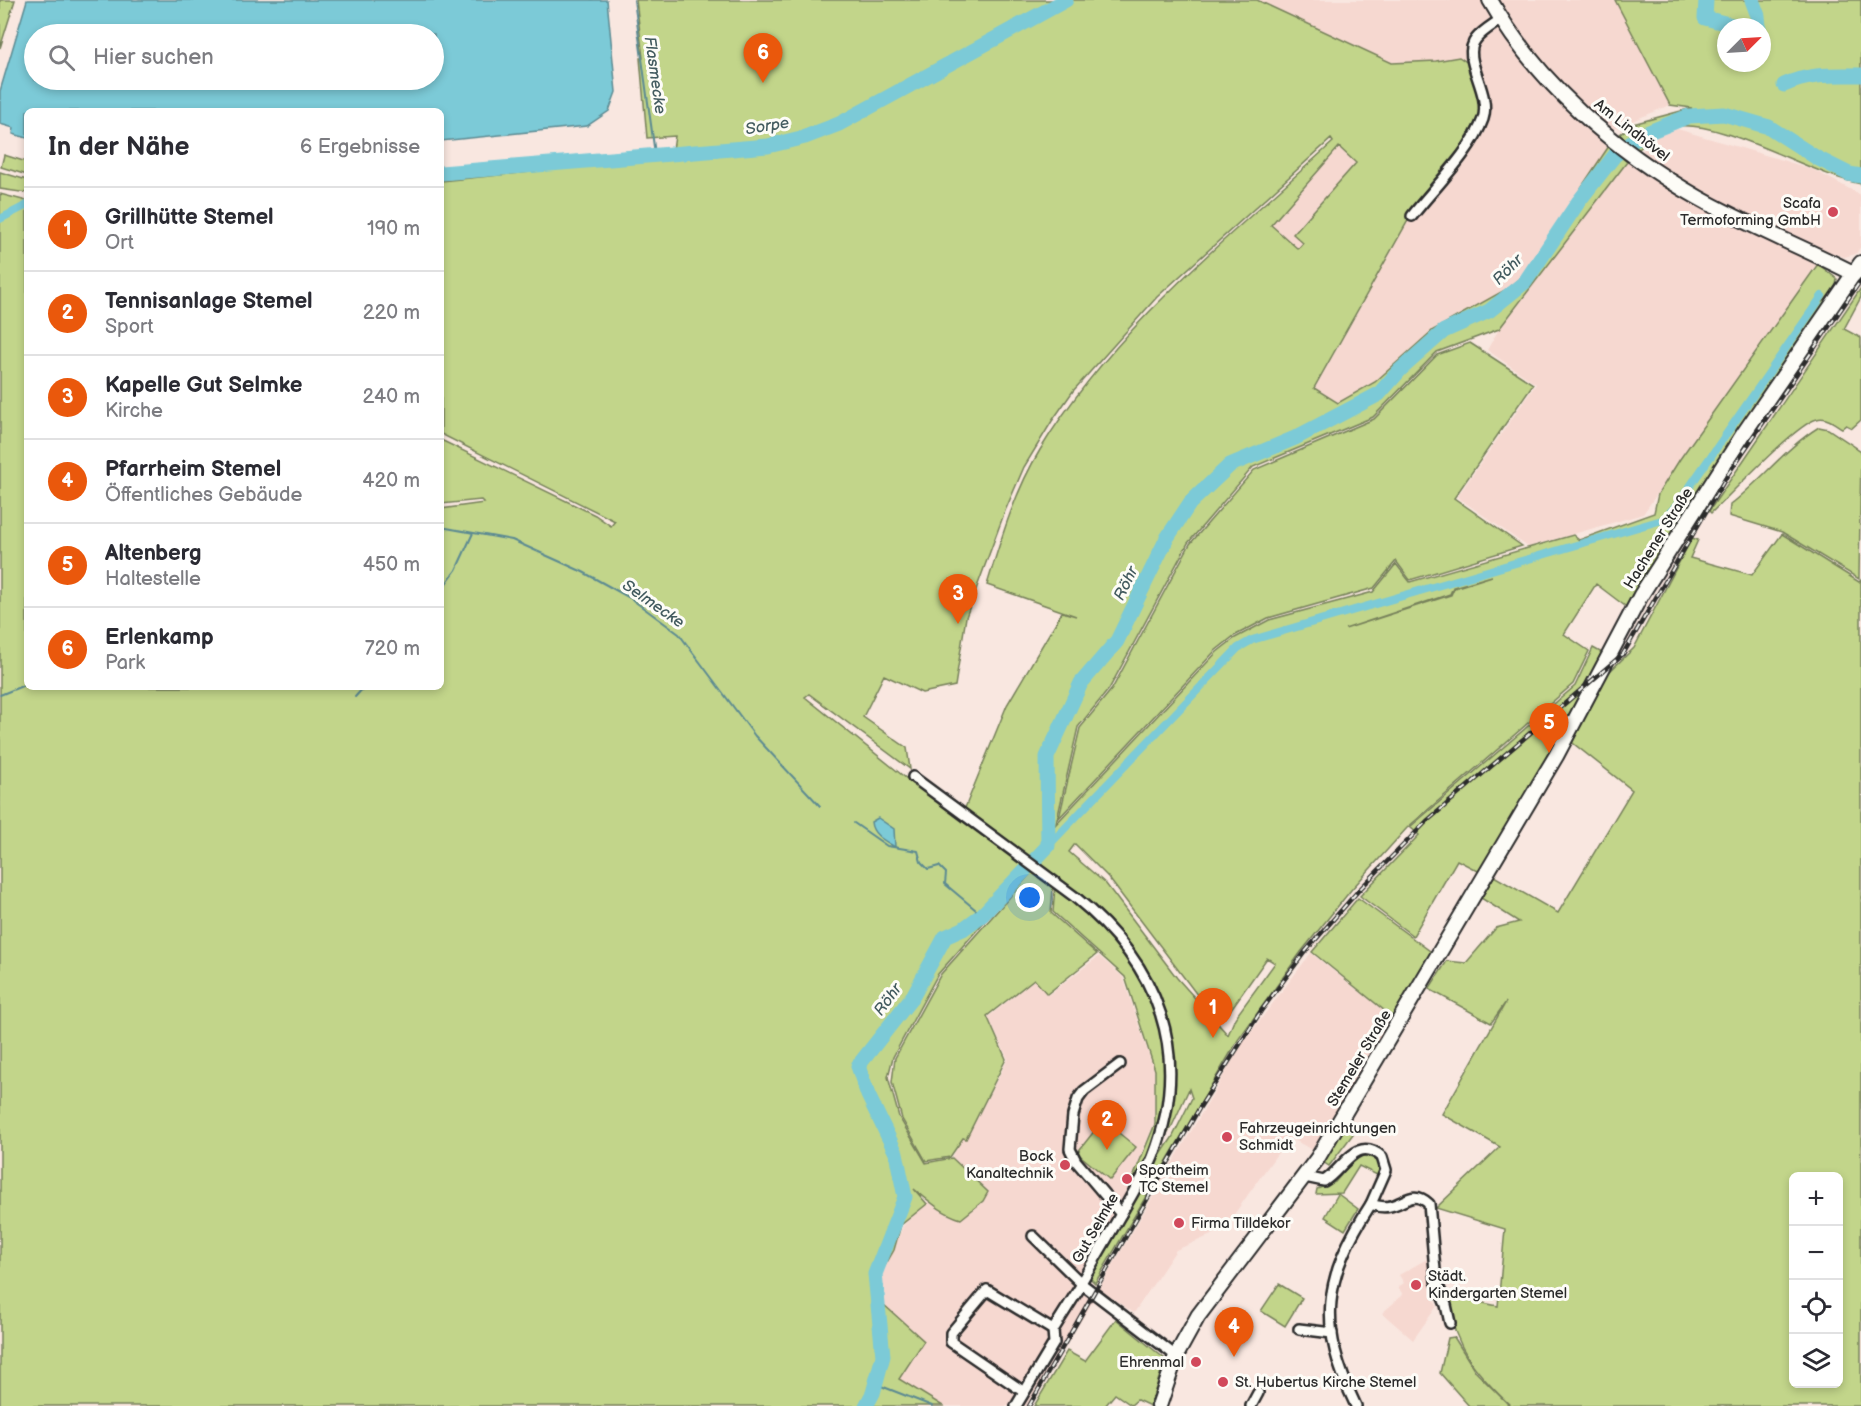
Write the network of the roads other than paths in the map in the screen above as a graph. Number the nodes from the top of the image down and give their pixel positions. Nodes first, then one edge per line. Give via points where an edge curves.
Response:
1 (1490, 0) edge
2 (1501, 19) junction
3 (1412, 216) dead end
4 (1858, 269) edge
5 (913, 777) dead end
6 (1506, 843) joint
7 (1120, 1064) dead end
8 (1305, 1177) junction
9 (1371, 1204) junction
10 (1121, 1214) junction
11 (1034, 1236) dead end
12 (1082, 1282) junction
13 (1450, 1323) dead end
14 (1299, 1329) dead end
15 (1053, 1330) junction
16 (1332, 1333) junction
17 (1176, 1356) junction
18 (1024, 1392) junction
19 (1258, 1393) dead end
20 (1016, 1406) edge
21 (1159, 1406) edge
22 (1251, 1406) edge
23 (1356, 1406) edge

1 - 2 main road, Am Lindhövel
2 - 3 street via 1471,47 1471,60 1484,96 1482,121 1466,148
2 - 4 main road, Am Lindhövel via 1556,86 1635,158 1700,199
4 - 6 main road, Hachener Straße via 1744,433 1641,595 1586,704
5 - 10 street, Gut Selmke via 1076,897 1112,931 1152,990 1163,1017 1171,1068 1167,1107 1153,1158
6 - 8 main road, Stemeler Straße
7 - 10 street via 1084,1090 1078,1099 1071,1123 1070,1149
8 - 9 street via 1324,1181 1356,1151 1373,1152 1382,1157 1386,1170
8 - 17 main road, Stemeler Straße via 1198,1316
9 - 13 street via 1382,1209 1394,1207 1413,1197 1423,1198 1429,1204 1436,1281
9 - 16 street via 1348,1238 1339,1262 1330,1306
10 - 12 street, Gut Selmke
11 - 12 street
12 - 15 street, Gut Selmke
12 - 17 street
14 - 16 street
15 - 18 street, Gut Selmke via 1054,1343
15 - 18 street via 987,1290 951,1333 951,1341
16 - 23 street via 1339,1370
17 - 21 main road, Stemeler Straße
18 - 20 street, Gut Selmke
19 - 22 street

